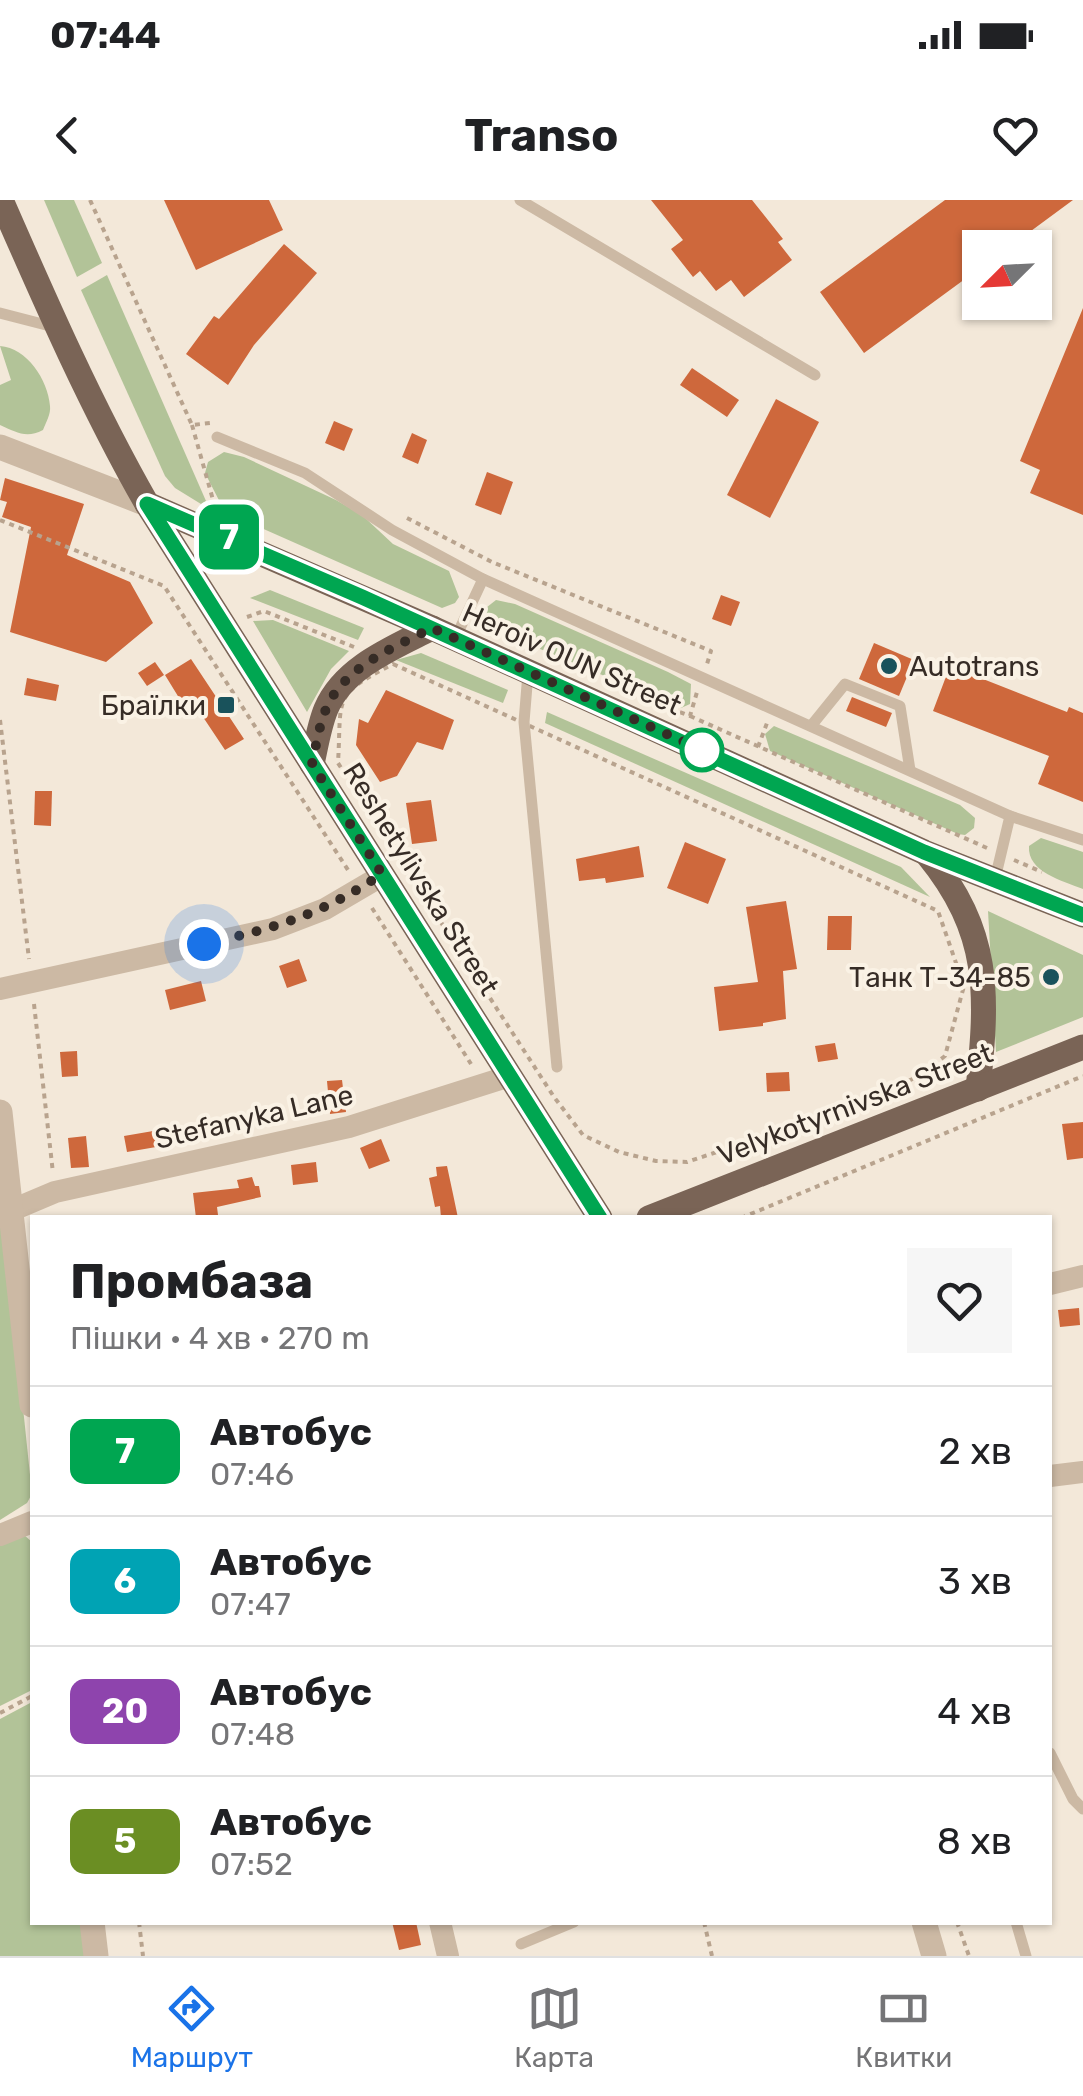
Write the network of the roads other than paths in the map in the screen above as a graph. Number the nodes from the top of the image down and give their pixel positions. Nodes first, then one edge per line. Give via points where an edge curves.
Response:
1 (1, 200) edge
2 (520, 200) edge
3 (0, 313) edge
4 (56, 328) junction
5 (815, 376) dead end
6 (217, 437) dead end
7 (0, 447) edge
8 (147, 504) junction
9 (483, 579) junction
10 (443, 633) junction
11 (528, 672) junction
12 (811, 726) junction
13 (312, 764) junction
14 (910, 770) junction
15 (1010, 816) junction
16 (1083, 840) edge
17 (924, 852) junction
18 (998, 867) junction
19 (382, 874) junction
20 (1083, 915) edge
21 (0, 989) edge
22 (1083, 1048) edge
23 (556, 1067) dead end
24 (510, 1076) junction
25 (978, 1089) junction
26 (0, 1112) edge
27 (5, 1213) edge
28 (598, 1215) edge
29 (657, 1215) edge
30 (1083, 1276) edge
31 (1052, 1284) edge
32 (30, 1391) edge
33 (1083, 1472) edge
34 (1052, 1476) edge
35 (30, 1523) edge
36 (0, 1535) edge
37 (1052, 1756) edge
38 (1083, 1809) edge
39 (92, 1925) edge
40 (441, 1925) edge
41 (567, 1925) edge
42 (925, 1925) edge
43 (1017, 1925) edge
44 (521, 1944) dead end
45 (96, 1956) edge
46 (448, 1956) edge
47 (934, 1956) edge
48 (1026, 1956) edge

1 - 4 main road, Reshetylivska Street
2 - 5 lane
3 - 4 lane
4 - 8 main road, Reshetylivska Street
6 - 9 lane via 305,472
7 - 8 street
8 - 10 main road, Heroiv OUN Street
8 - 13 main road, Reshetylivska Street
9 - 10 lane
9 - 12 lane
10 - 11 main road, Heroiv OUN Street
10 - 13 main road via 376,657 342,682 324,713
11 - 17 main road, Heroiv OUN Street
11 - 23 lane via 524,722
12 - 14 lane
12 - 14 lane via 845,684 900,706
13 - 19 main road, Reshetylivska Street
14 - 15 lane
15 - 16 lane
15 - 18 lane
17 - 18 main road, Heroiv OUN Street
17 - 25 main road via 952,884 979,955 985,1012
18 - 20 main road, Heroiv OUN Street
19 - 21 street via 325,910 274,928
19 - 24 main road, Reshetylivska Street
22 - 25 main road, Velykotyrnivska Street
24 - 27 street, Stefanyka Lane via 349,1127 55,1192
24 - 28 main road, Reshetylivska Street
25 - 29 main road, Velykotyrnivska Street
26 - 27 street
27 - 32 street
30 - 31 street
33 - 34 street
35 - 36 street
37 - 38 lane
39 - 45 street
40 - 46 street
41 - 44 lane
42 - 47 street
43 - 48 lane

